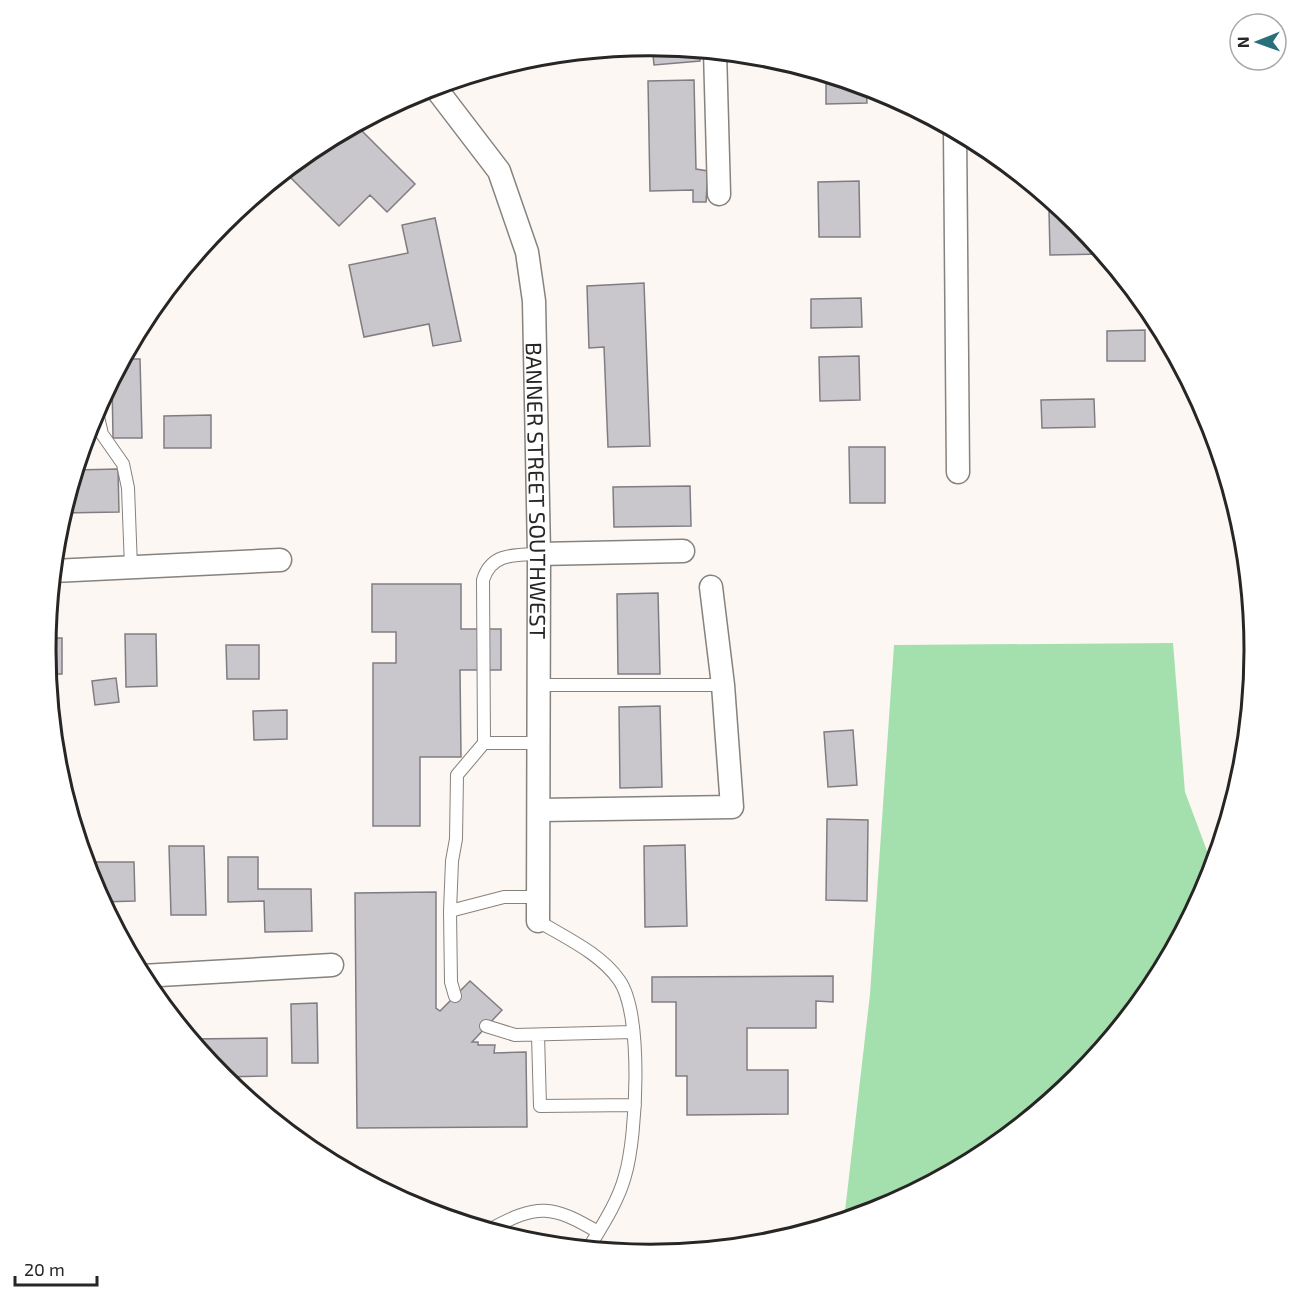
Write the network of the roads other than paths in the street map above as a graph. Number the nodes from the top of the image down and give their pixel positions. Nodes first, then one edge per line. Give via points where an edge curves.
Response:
1 (716, 60) edge
2 (440, 94) edge
3 (955, 140) edge
4 (720, 194) dead end
5 (100, 425) edge
6 (958, 472) dead end
7 (683, 551) dead end
8 (539, 554) junction
9 (280, 560) dead end
10 (131, 567) junction
11 (61, 571) edge
12 (711, 587) dead end
13 (539, 685) junction
14 (723, 685) junction
15 (484, 743) junction
16 (540, 743) junction
17 (540, 810) junction
18 (539, 897) junction
19 (450, 911) junction
20 (538, 921) joint
21 (332, 965) dead end
22 (153, 975) edge
23 (456, 996) dead end
24 (486, 1026) dead end
25 (633, 1032) junction
26 (538, 1035) junction
27 (635, 1105) junction
28 (499, 1225) edge
29 (598, 1232) junction
30 (593, 1241) edge

1 - 4 street
2 - 8 street, BANNER STREET SOUTHWEST via 499,171 527,252 534,301
3 - 6 street
5 - 10 lane via 123,464 128,488
7 - 8 street
8 - 13 street, BANNER STREET SOUTHWEST
8 - 15 lane via 501,557 489,567 483,580
9 - 10 street
10 - 11 street
12 - 14 street
13 - 14 lane
13 - 16 street, BANNER STREET SOUTHWEST
14 - 17 street via 732,807
15 - 16 lane
15 - 19 lane via 457,775
16 - 17 street, BANNER STREET SOUTHWEST
17 - 18 street, BANNER STREET SOUTHWEST
18 - 19 lane via 504,897
18 - 20 street, BANNER STREET SOUTHWEST
19 - 23 lane via 451,982
20 - 25 lane via 609,967 629,999
21 - 22 street
24 - 26 lane via 515,1035
25 - 26 lane
25 - 27 lane
26 - 27 lane via 540,1106
27 - 29 lane via 625,1176
28 - 29 lane via 517,1216 549,1210 575,1218
29 - 30 lane

